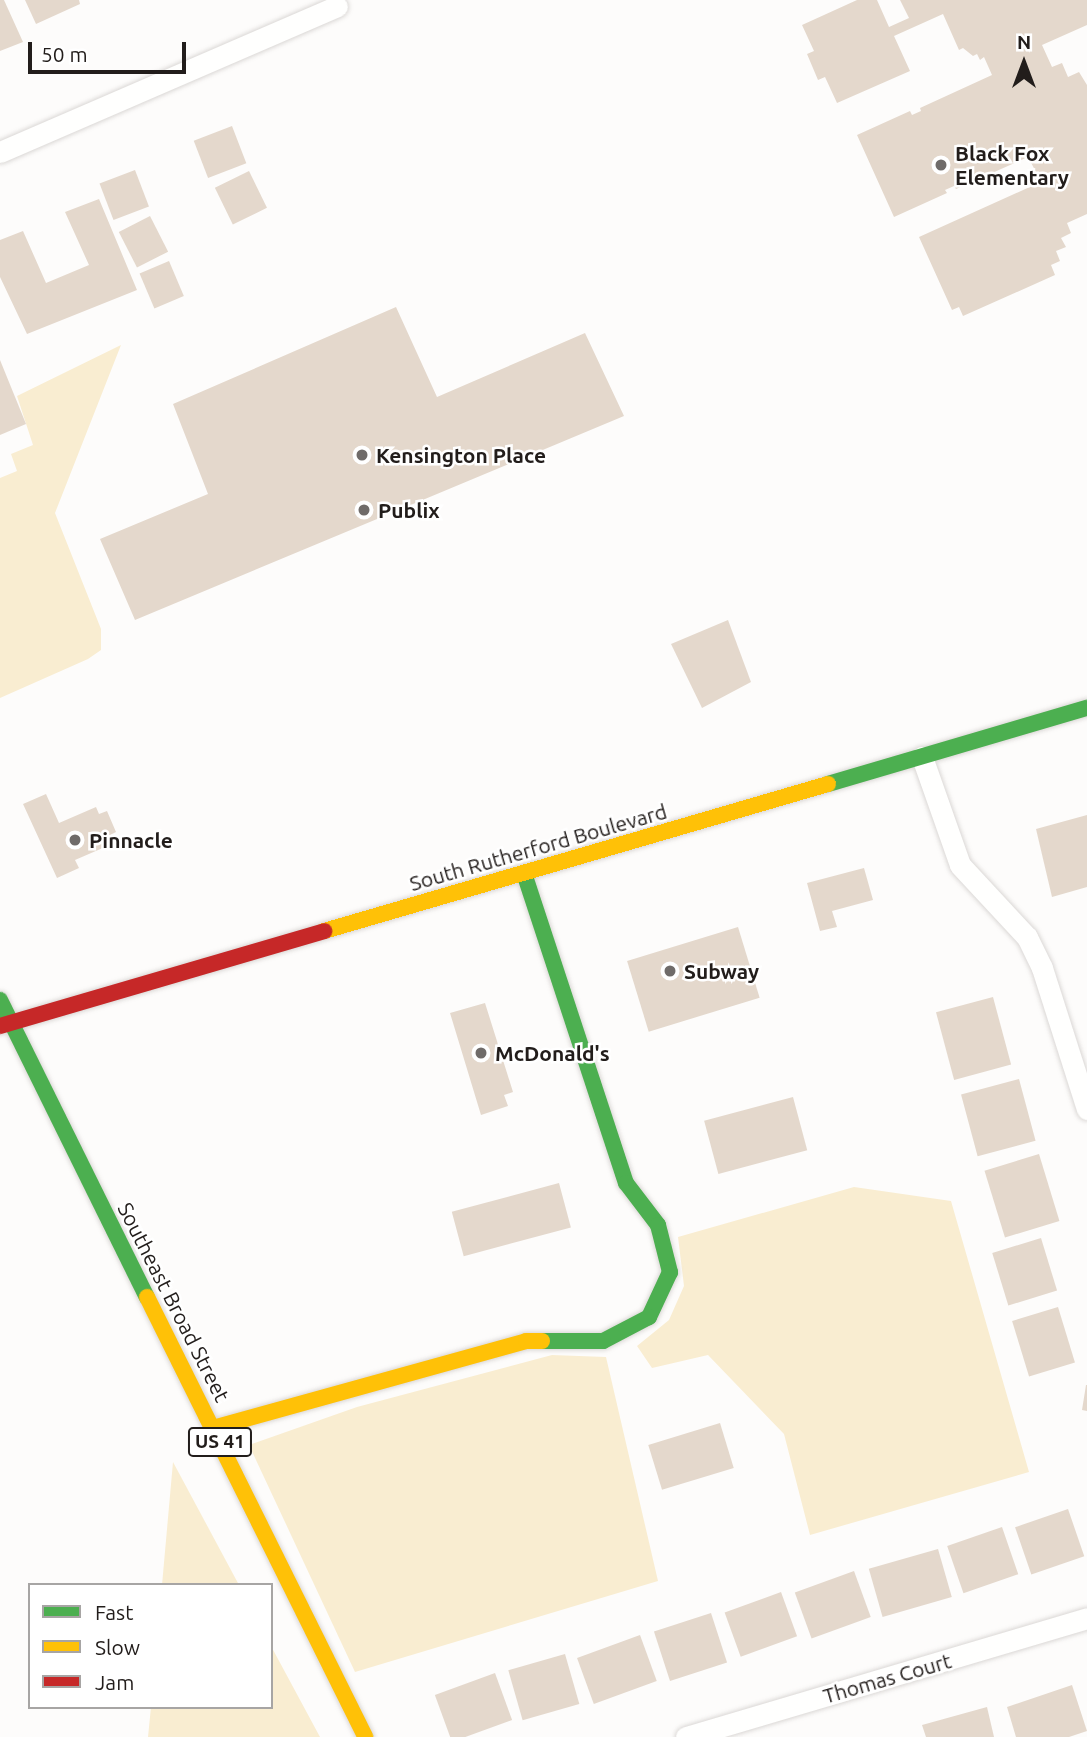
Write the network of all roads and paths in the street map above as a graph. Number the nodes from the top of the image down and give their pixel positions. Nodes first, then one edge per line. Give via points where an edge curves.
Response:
1 (337, 6) dead end
2 (0, 152) edge
3 (1087, 708) edge
4 (922, 757) junction
5 (524, 873) junction
6 (0, 1000) edge
7 (5, 1024) edge
8 (1087, 1109) edge
9 (213, 1428) junction
10 (1087, 1618) edge
11 (365, 1737) edge
12 (686, 1737) edge

1 - 2 street
3 - 4 main road, South Rutherford Boulevard
4 - 5 main road, South Rutherford Boulevard
4 - 8 street via 960,865 1027,937 1042,968
5 - 7 main road, South Rutherford Boulevard
5 - 9 main road via 626,1183 657,1225 670,1272 649,1317 603,1341 526,1341
6 - 7 main road, Southeast Broad Street / US 41
7 - 9 main road, Southeast Broad Street / US 41
9 - 11 main road, Southeast Broad Street / US 41
10 - 12 street, Thomas Court

